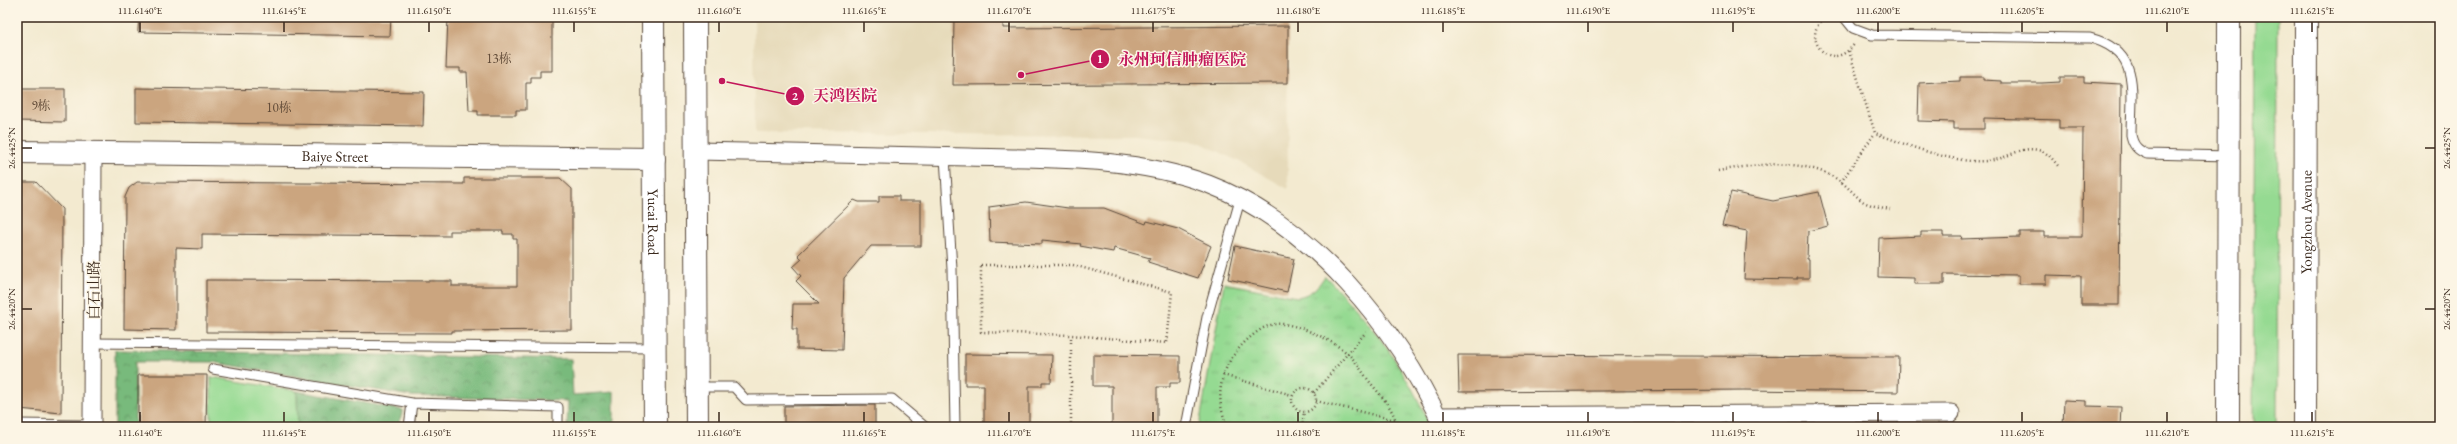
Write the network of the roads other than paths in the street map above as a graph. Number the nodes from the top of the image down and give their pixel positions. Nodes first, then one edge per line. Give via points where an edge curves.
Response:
1 (653, 17) edge
2 (695, 17) edge
3 (1844, 17) edge
4 (2229, 17) edge
5 (2306, 17) edge
6 (696, 151) junction
7 (17, 152) edge
8 (93, 152) junction
9 (2229, 156) junction
10 (945, 157) junction
11 (654, 159) junction
12 (1240, 200) junction
13 (93, 343) junction
14 (655, 348) junction
15 (213, 369) dead end
16 (697, 387) junction
17 (412, 403) junction
18 (1951, 413) dead end
19 (1440, 421) edge
20 (1758, 421) edge
21 (17, 424) edge
22 (92, 426) edge
23 (409, 427) edge
24 (558, 427) edge
25 (655, 427) edge
26 (697, 427) edge
27 (925, 427) edge
28 (955, 427) edge
29 (1186, 427) edge
30 (2228, 427) edge
31 (2305, 427) edge

1 - 11 main road, Yucai Road
2 - 6 main road
3 - 9 lane via 1856,30 1872,35 2090,38 2104,42 2116,48 2129,69 2131,135 2133,144 2139,151 2147,154
4 - 9 main road
5 - 31 main road, Yongzhou Avenue
6 - 10 street
6 - 16 main road
7 - 8 main road, Baiye Street
8 - 11 main road, Baiye Street
8 - 13 street, 白石山路
9 - 30 main road
10 - 12 street via 1116,164 1172,174 1208,184
10 - 28 lane via 952,269
11 - 14 main road, Yucai Road
12 - 19 street via 1290,231 1325,261 1363,300 1420,381
12 - 29 lane via 1207,317
13 - 14 lane
13 - 22 street, 白石山路
14 - 25 main road, Yucai Road
15 - 17 lane
16 - 26 main road
16 - 27 lane via 734,387 746,400 892,399
17 - 23 lane
17 - 24 lane via 558,407
18 - 20 street
19 - 20 street
21 - 22 lane

